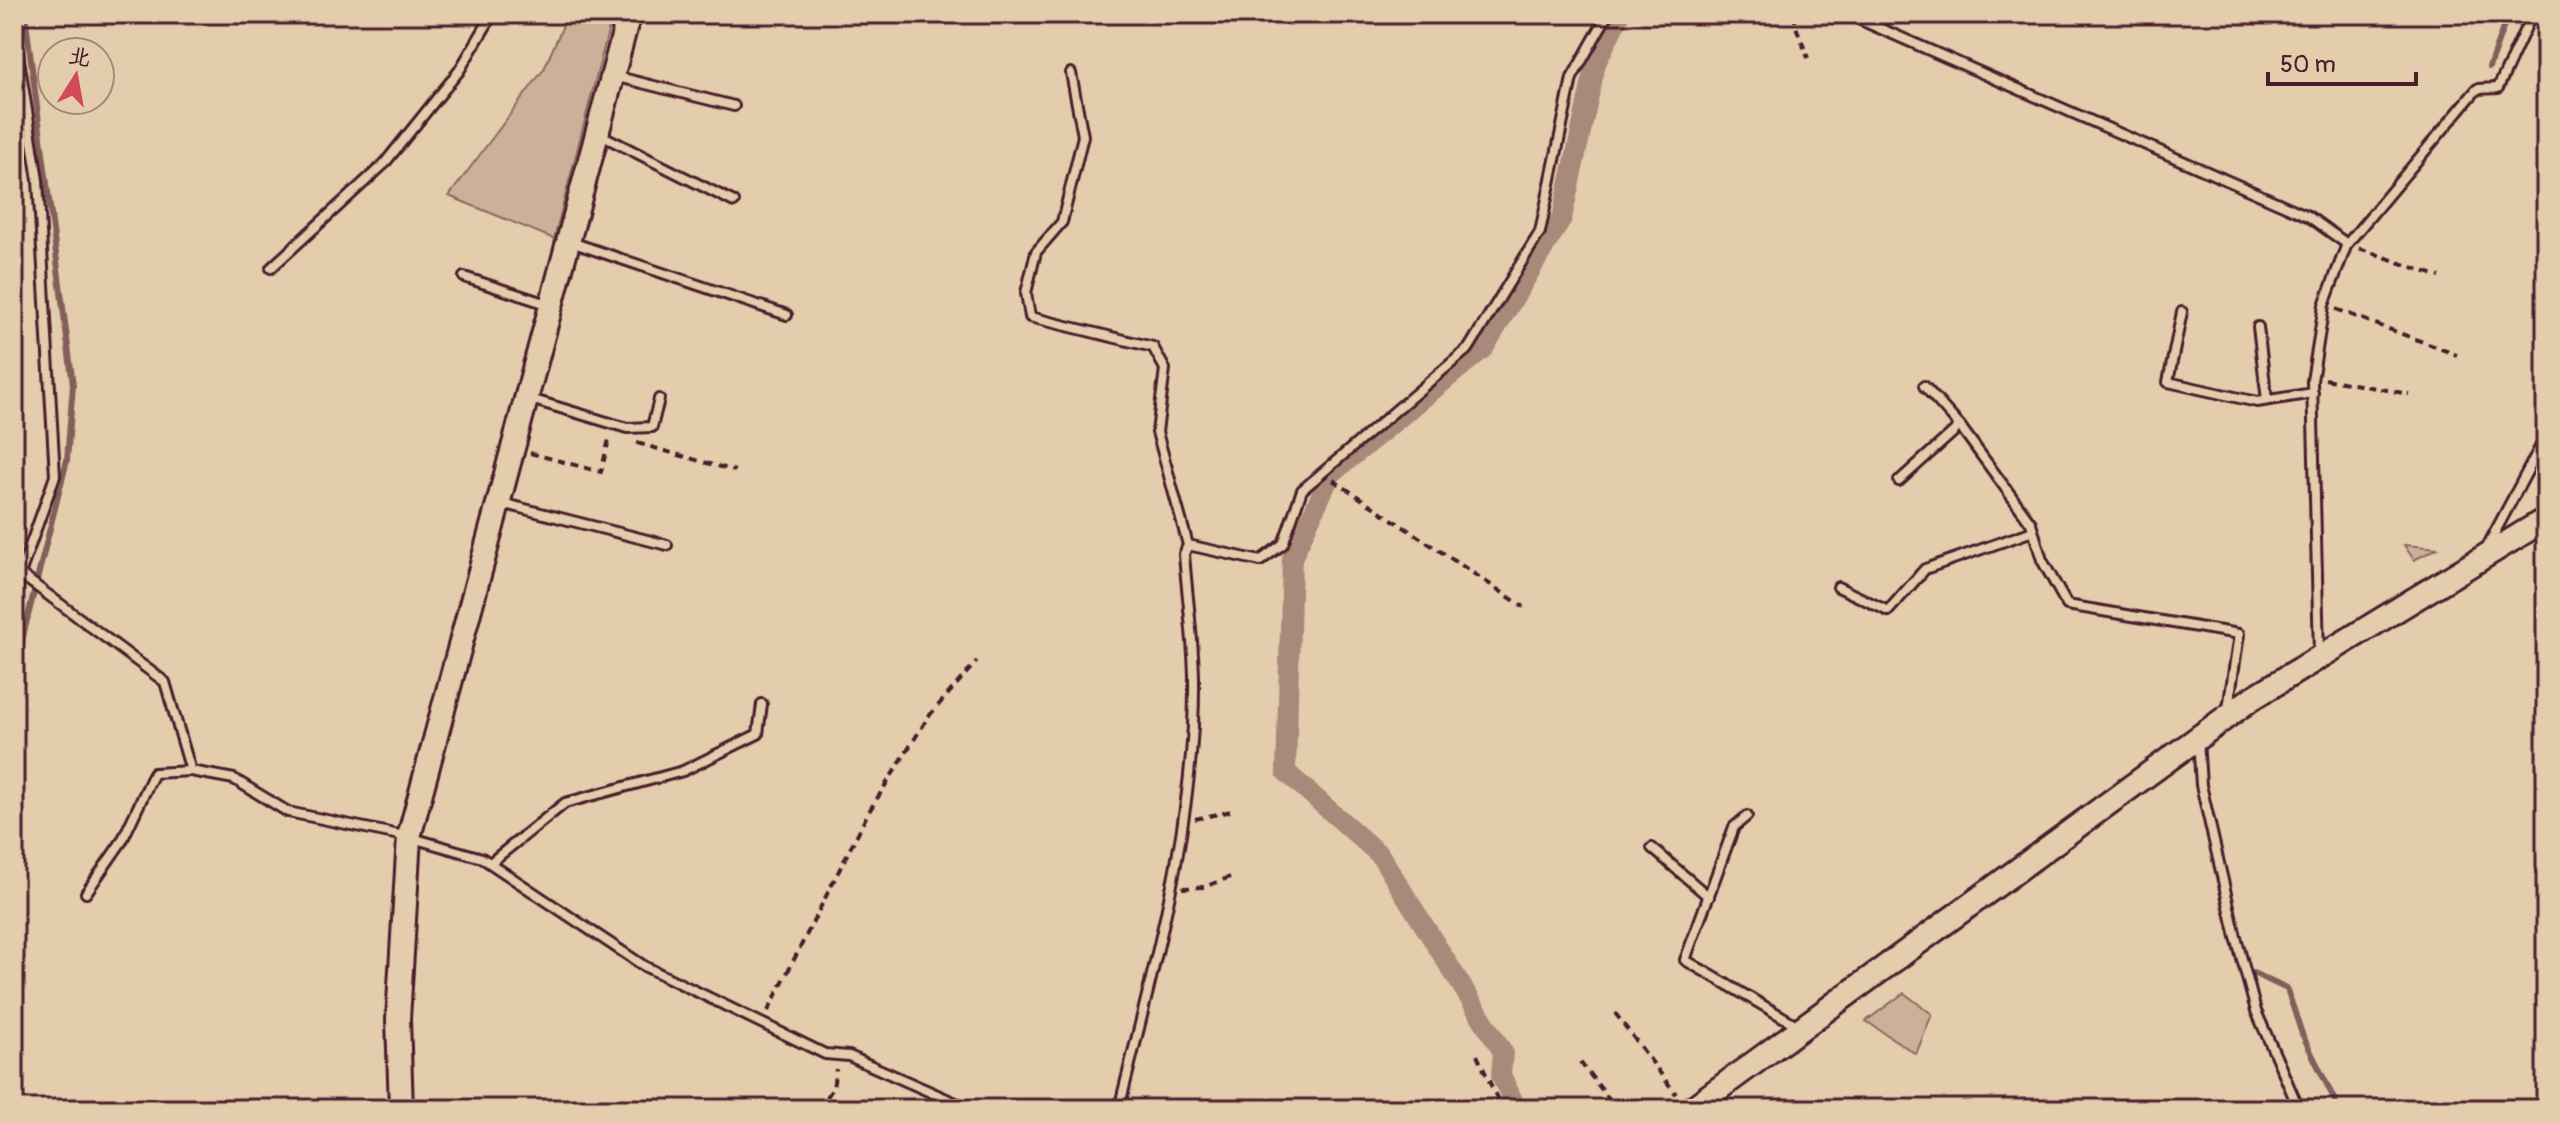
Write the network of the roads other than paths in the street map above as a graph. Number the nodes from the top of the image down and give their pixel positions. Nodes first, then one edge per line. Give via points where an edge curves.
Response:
1 (493, 14) edge
2 (629, 14) edge
3 (1608, 14) edge
4 (1847, 14) edge
5 (2532, 14) edge
6 (14, 28) edge
7 (1071, 73) dead end
8 (613, 76) junction
9 (734, 106) dead end
10 (597, 133) junction
11 (734, 202) dead end
12 (568, 241) junction
13 (2347, 244) junction
14 (271, 268) dead end
15 (464, 277) dead end
16 (550, 305) junction
17 (2182, 312) dead end
18 (787, 315) dead end
19 (2258, 327) dead end
20 (1924, 386) dead end
21 (2313, 393) junction
22 (525, 398) junction
23 (659, 399) dead end
24 (2267, 400) junction
25 (1960, 426) junction
26 (2546, 436) edge
27 (1899, 481) dead end
28 (498, 502) junction
29 (2546, 519) edge
30 (2033, 531) junction
31 (667, 545) dead end
32 (1188, 545) junction
33 (2481, 559) junction
34 (17, 575) edge
35 (1838, 587) dead end
36 (14, 605) edge
37 (2319, 655) junction
38 (762, 704) dead end
39 (2226, 718) junction
40 (2198, 739) junction
41 (191, 771) junction
42 (1747, 816) dead end
43 (409, 837) junction
44 (1652, 848) dead end
45 (490, 863) junction
46 (86, 893) dead end
47 (1709, 897) junction
48 (1800, 1027) junction
49 (1684, 1103) edge
50 (401, 1109) edge
51 (969, 1109) edge
52 (1119, 1109) edge
53 (2299, 1109) edge

1 - 14 lane via 459,71 384,164
2 - 8 street
3 - 32 lane via 1572,78 1540,232 1469,348 1302,490 1283,544 1260,561
4 - 13 lane via 2308,216
5 - 13 lane via 2498,88 2477,89
6 - 34 lane via 38,180 55,476
7 - 32 lane via 1083,136 1062,222 1036,252 1026,293 1030,317 1153,347 1165,369 1157,432
8 - 9 lane
8 - 10 street
10 - 11 lane
10 - 12 street
12 - 16 street
12 - 18 lane
13 - 21 lane via 2324,305
15 - 16 lane
16 - 22 street
17 - 24 lane via 2168,382
19 - 24 lane
20 - 25 lane
21 - 24 lane
21 - 37 lane
22 - 23 lane via 627,428 652,427
22 - 28 street
25 - 27 lane
25 - 30 lane
26 - 33 lane
28 - 31 lane
28 - 43 street
29 - 33 street
30 - 35 lane via 1925,569 1888,611
30 - 39 lane via 2067,605 2239,634
32 - 52 lane via 1184,554 1194,677 1182,822 1173,889
33 - 37 street
34 - 36 lane
34 - 41 lane via 165,682
37 - 39 street
38 - 45 lane via 758,734 683,771 565,803
39 - 40 street
40 - 48 street
40 - 53 lane via 2201,785 2256,1011
41 - 43 lane via 234,779 288,812
41 - 46 lane via 154,773 122,841
42 - 47 lane via 1734,827
43 - 45 lane
43 - 50 street via 398,1019
44 - 47 lane
45 - 51 lane via 644,966 825,1054 849,1056
47 - 48 lane via 1685,960
48 - 49 street

